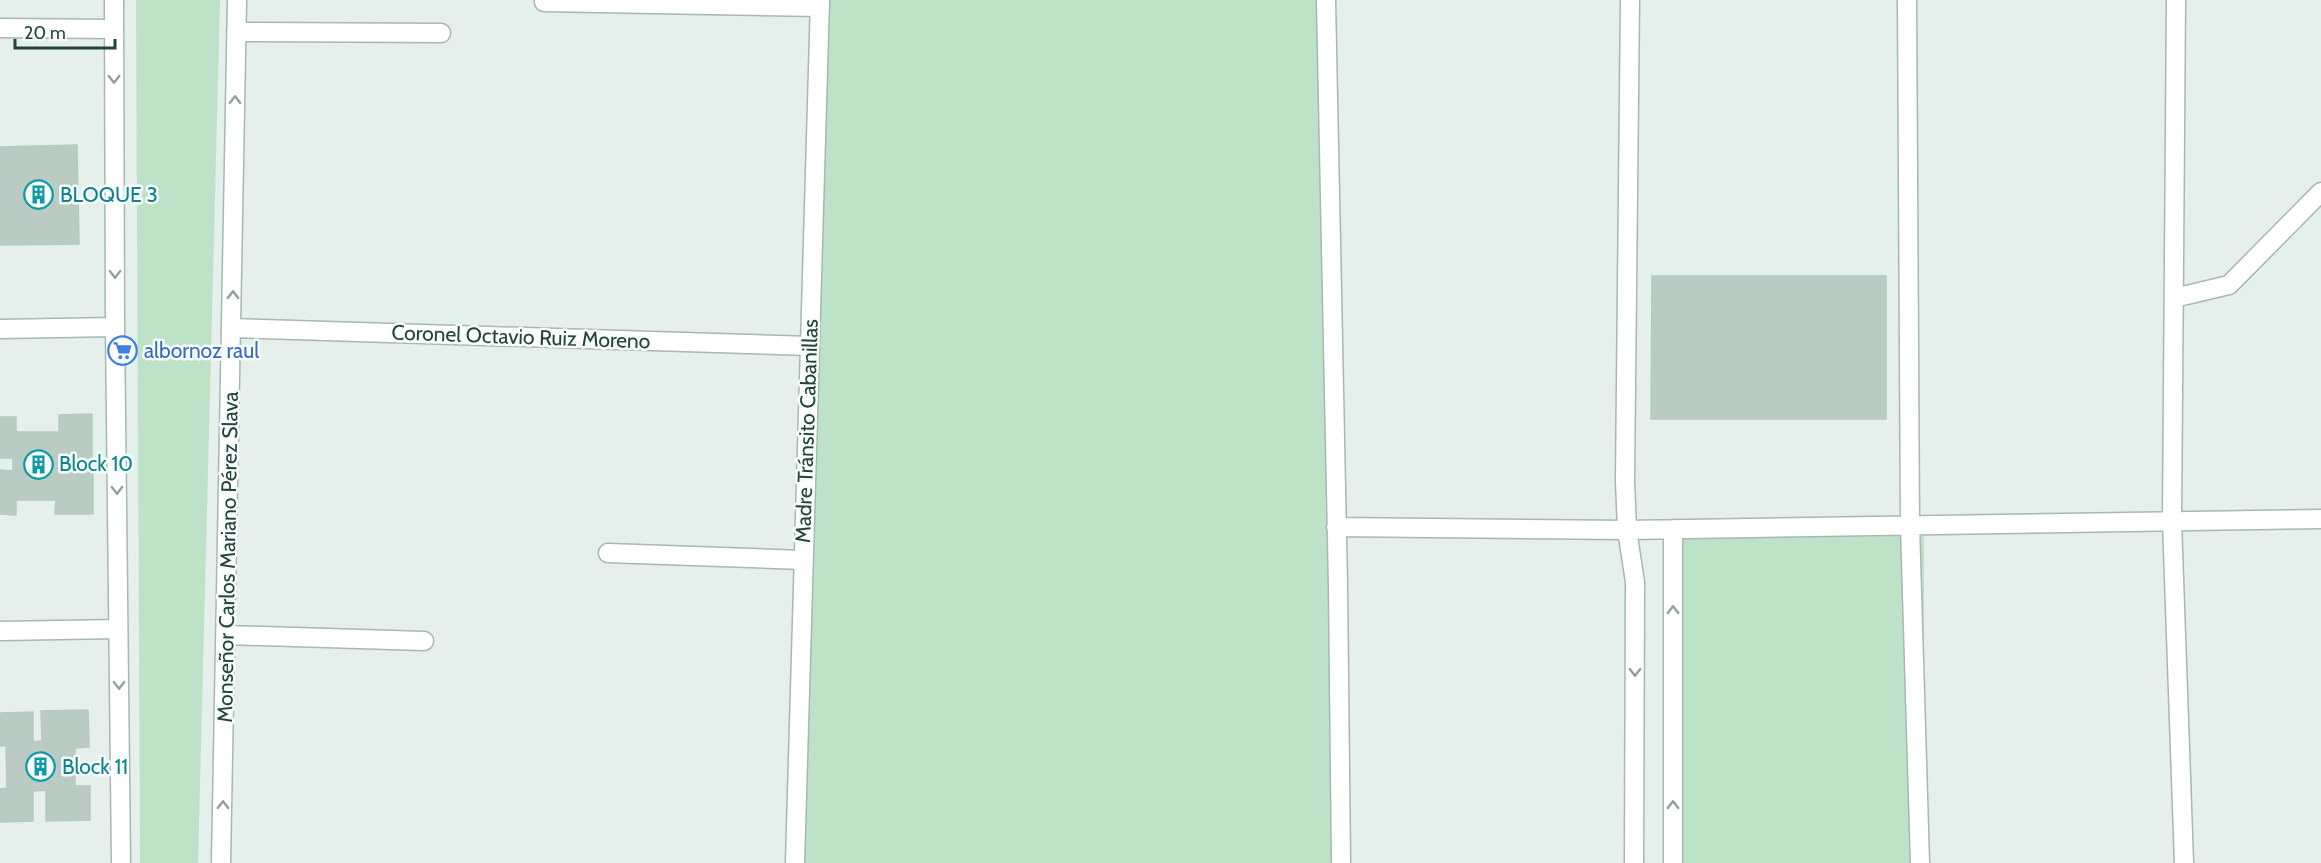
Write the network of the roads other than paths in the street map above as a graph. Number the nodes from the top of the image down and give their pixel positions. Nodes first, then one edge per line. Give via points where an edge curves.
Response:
1 (114, 0) edge
2 (237, 0) edge
3 (1326, 0) edge
4 (1630, 0) edge
5 (1908, 0) edge
6 (2176, 0) edge
7 (544, 2) dead end
8 (820, 3) edge
9 (0, 28) edge
10 (114, 29) junction
11 (236, 32) junction
12 (441, 33) dead end
13 (2321, 192) edge
14 (2174, 298) junction
15 (115, 327) junction
16 (232, 328) junction
17 (0, 329) edge
18 (810, 346) junction
19 (2321, 519) edge
20 (2172, 521) junction
21 (1910, 525) junction
22 (1336, 526) junction
23 (1673, 529) junction
24 (1627, 530) junction
25 (608, 553) dead end
26 (803, 560) junction
27 (118, 629) junction
28 (0, 631) edge
29 (227, 635) junction
30 (424, 641) dead end
31 (121, 863) edge
32 (221, 863) edge
33 (795, 863) edge
34 (1341, 863) edge
35 (1634, 863) edge
36 (1673, 863) edge
37 (1920, 863) edge
38 (2184, 863) edge

1 - 10 street
2 - 11 street, Monseñor Carlos Mariano Pérez Slava
3 - 22 street
4 - 24 street
5 - 21 street
6 - 14 street
7 - 8 street
8 - 18 street, Madre Tránsito Cabanillas
9 - 10 street
10 -> 15 street
11 - 12 street
16 -> 11 street, Monseñor Carlos Mariano Pérez Slava
13 - 14 street via 2229,285
14 - 20 street
15 - 17 street
15 -> 27 street
16 - 18 street, Coronel Octavio Ruiz Moreno
16 - 29 street, Monseñor Carlos Mariano Pérez Slava
18 - 26 street, Madre Tránsito Cabanillas
19 - 20 street
20 - 21 street
20 - 38 street
21 - 23 street
21 - 37 street
22 - 24 street
22 - 34 street
23 - 24 street
36 -> 23 street
24 -> 35 street via 1635,582
25 - 26 street
26 - 33 street, Madre Tránsito Cabanillas
27 - 28 street
27 -> 31 street
29 - 30 street
32 -> 29 street, Monseñor Carlos Mariano Pérez Slava

